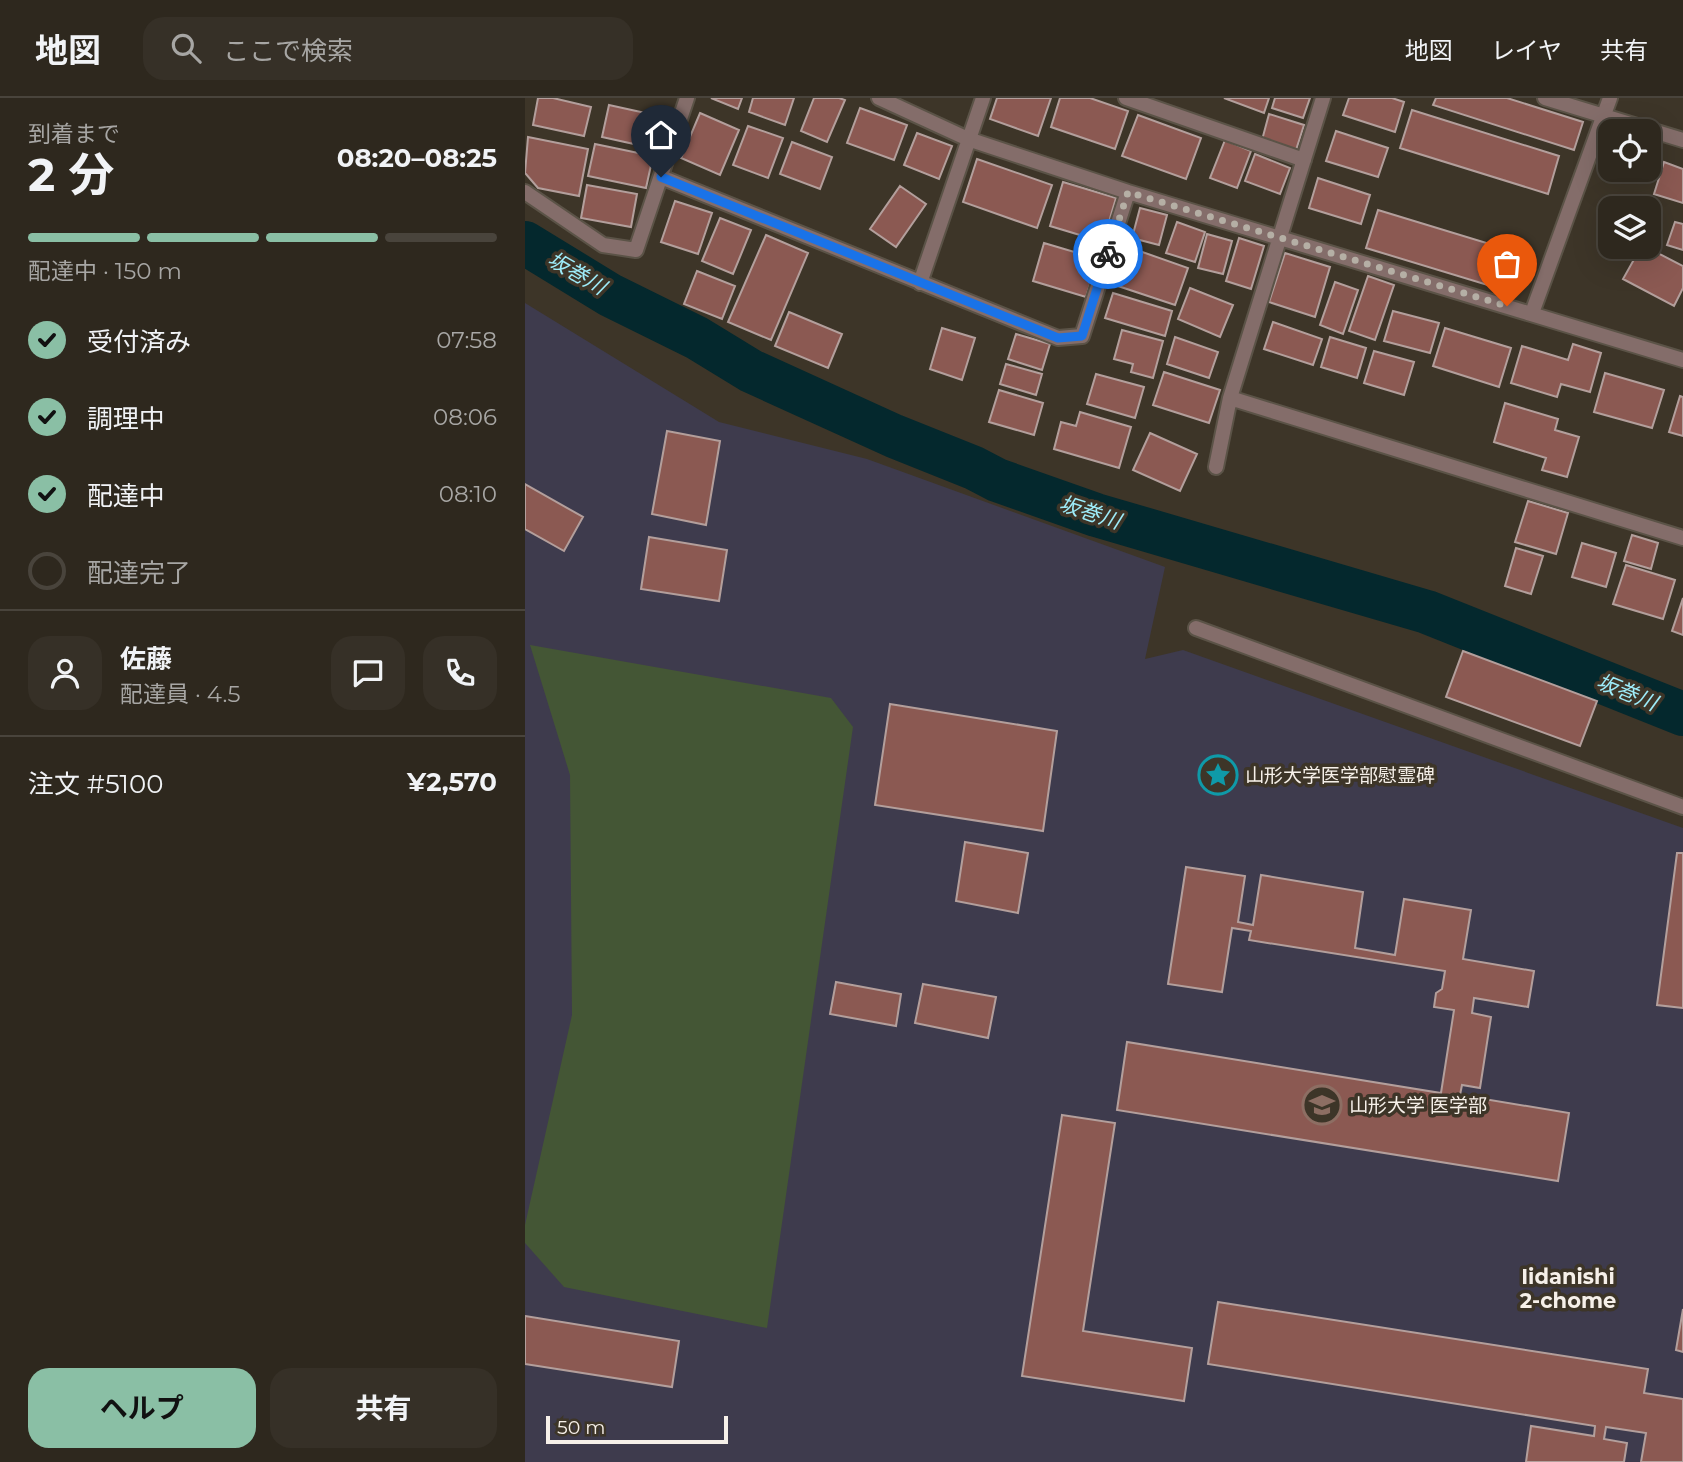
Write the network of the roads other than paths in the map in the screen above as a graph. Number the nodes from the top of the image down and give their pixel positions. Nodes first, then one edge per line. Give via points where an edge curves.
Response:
1 (687, 98) edge
2 (879, 98) edge
3 (983, 98) edge
4 (1126, 98) edge
5 (1323, 98) edge
6 (1545, 98) edge
7 (1610, 98) edge
8 (1602, 116) junction
9 (968, 139) junction
10 (1683, 140) edge
11 (1304, 160) junction
12 (661, 177) junction
13 (525, 192) edge
14 (1128, 192) junction
15 (1280, 237) junction
16 (920, 283) junction
17 (1532, 313) junction
18 (1683, 360) edge
19 (1230, 398) junction
20 (1216, 467) dead end
21 (1683, 538) edge
22 (1196, 628) dead end
23 (1683, 807) edge

1 - 12 lane
2 - 9 lane
3 - 9 lane
4 - 11 lane
5 - 11 lane
6 - 8 lane
7 - 8 lane
8 - 10 lane
8 - 17 lane
9 - 14 lane
9 - 16 lane
11 - 15 lane
12 - 13 lane via 636,250 603,245
12 - 16 lane
14 - 15 lane
14 - 16 lane via 1082,336 1058,338
15 - 17 lane
15 - 19 lane
17 - 18 lane
19 - 20 lane
19 - 21 lane
22 - 23 lane

